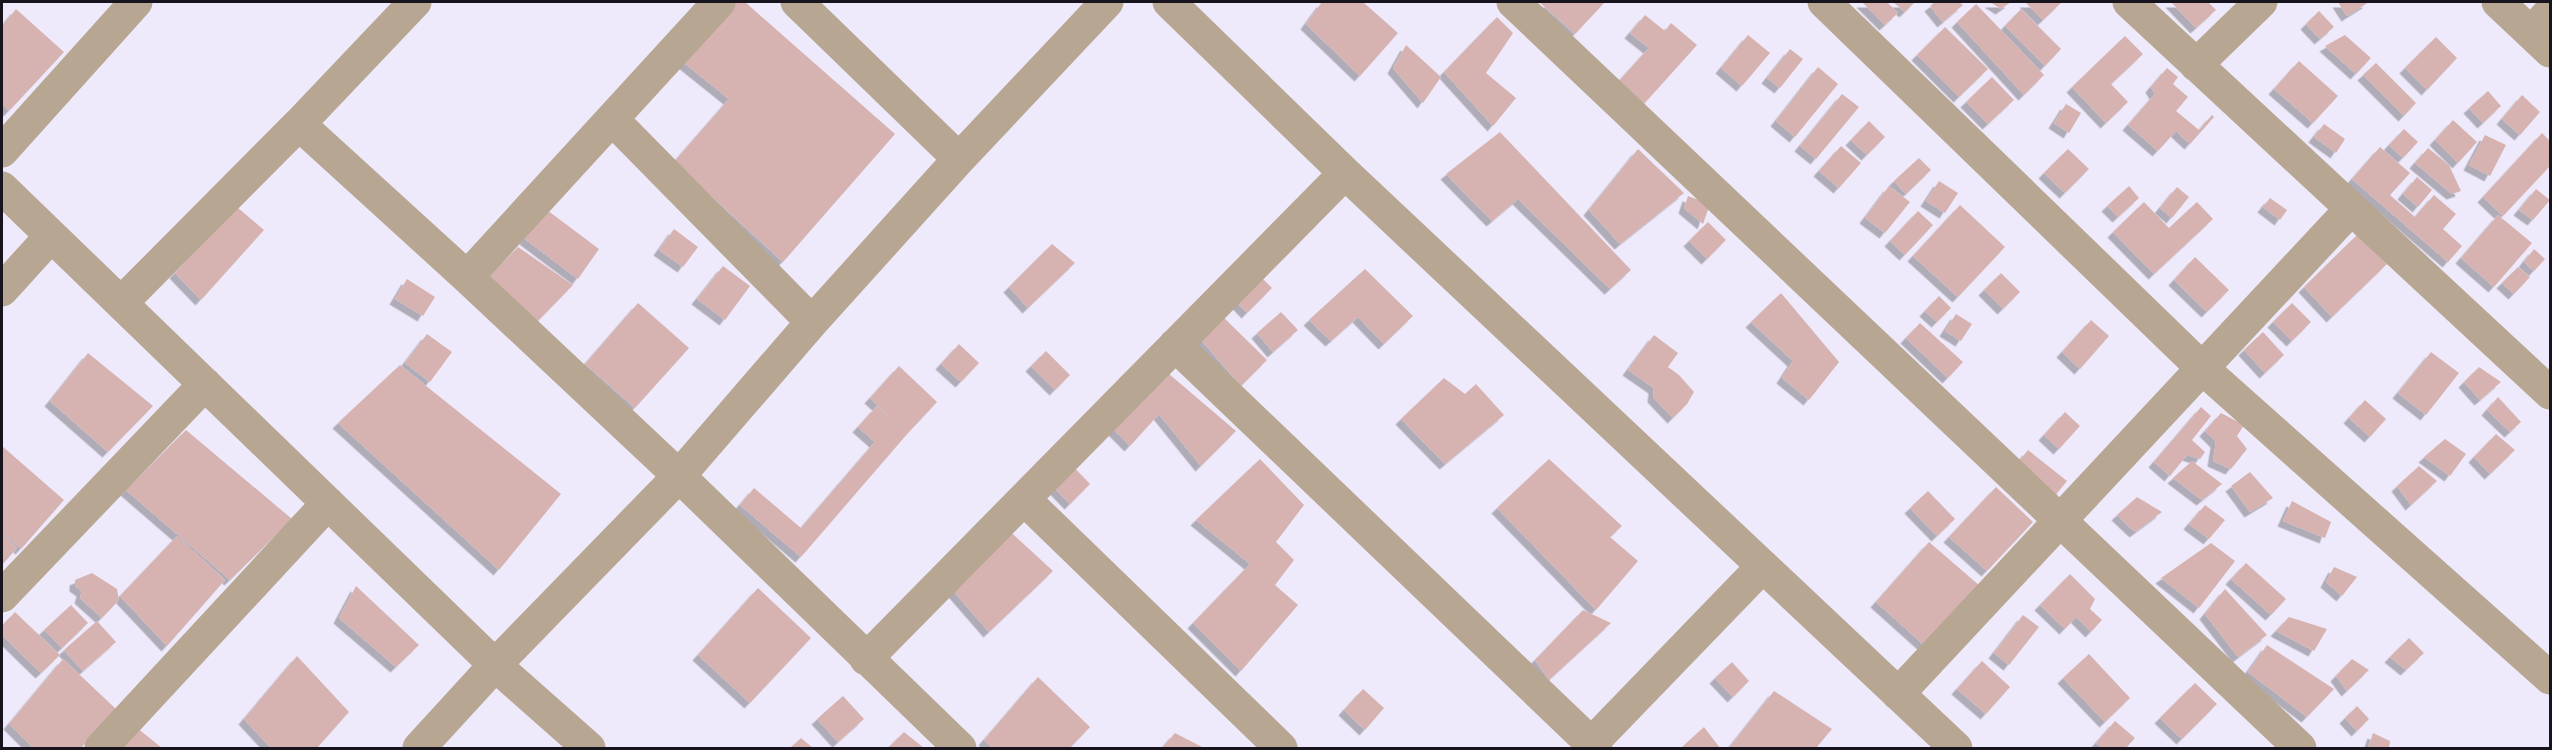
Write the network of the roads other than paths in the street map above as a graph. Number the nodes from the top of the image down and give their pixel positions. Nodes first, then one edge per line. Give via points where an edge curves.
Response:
1 (136, 2) edge
2 (415, 2) edge
3 (718, 2) edge
4 (798, 2) edge
5 (1107, 2) edge
6 (1169, 2) edge
7 (1513, 2) edge
8 (1824, 2) edge
9 (2129, 2) edge
10 (2261, 2) edge
11 (2498, 2) edge
12 (2544, 32) edge
13 (2196, 65) junction
14 (612, 119) junction
15 (299, 124) junction
16 (2, 151) edge
17 (959, 159) junction
18 (1345, 173) junction
19 (2, 188) edge
20 (2351, 209) junction
21 (51, 236) junction
22 (468, 277) junction
23 (2, 290) edge
24 (121, 303) junction
25 (812, 322) junction
26 (1175, 345) junction
27 (2202, 368) junction
28 (205, 384) junction
29 (2550, 393) edge
30 (679, 476) junction
31 (1024, 499) junction
32 (328, 503) junction
33 (2061, 519) junction
34 (1763, 566) junction
35 (2, 596) edge
36 (866, 659) junction
37 (495, 665) junction
38 (2550, 678) edge
39 (1898, 694) junction
40 (1593, 746) edge
41 (100, 748) edge
42 (419, 748) edge
43 (589, 748) edge
44 (960, 748) edge
45 (1281, 748) edge
46 (1956, 748) edge
47 (2300, 748) edge

1 - 16 street
2 - 15 street
3 - 14 street
4 - 17 street
5 - 17 street
6 - 18 street
7 - 33 street
8 - 27 street
9 - 13 street
10 - 13 street
11 - 12 street
13 - 20 street
14 - 22 street
14 - 25 street
15 - 22 street
15 - 24 street
17 - 25 street
18 - 26 street
18 - 34 street
19 - 21 street
20 - 27 street
20 - 29 street
21 - 23 street
21 - 24 street
22 - 30 street
24 - 28 street
25 - 30 street
26 - 31 street
26 - 40 street
27 - 33 street
27 - 38 street
28 - 32 street
28 - 35 street
30 - 36 street
30 - 37 street
31 - 36 street
31 - 45 street
32 - 37 street
32 - 41 street
33 - 39 street
33 - 47 street
34 - 39 street
34 - 40 street
36 - 44 street
37 - 42 street
37 - 43 street
39 - 46 street

